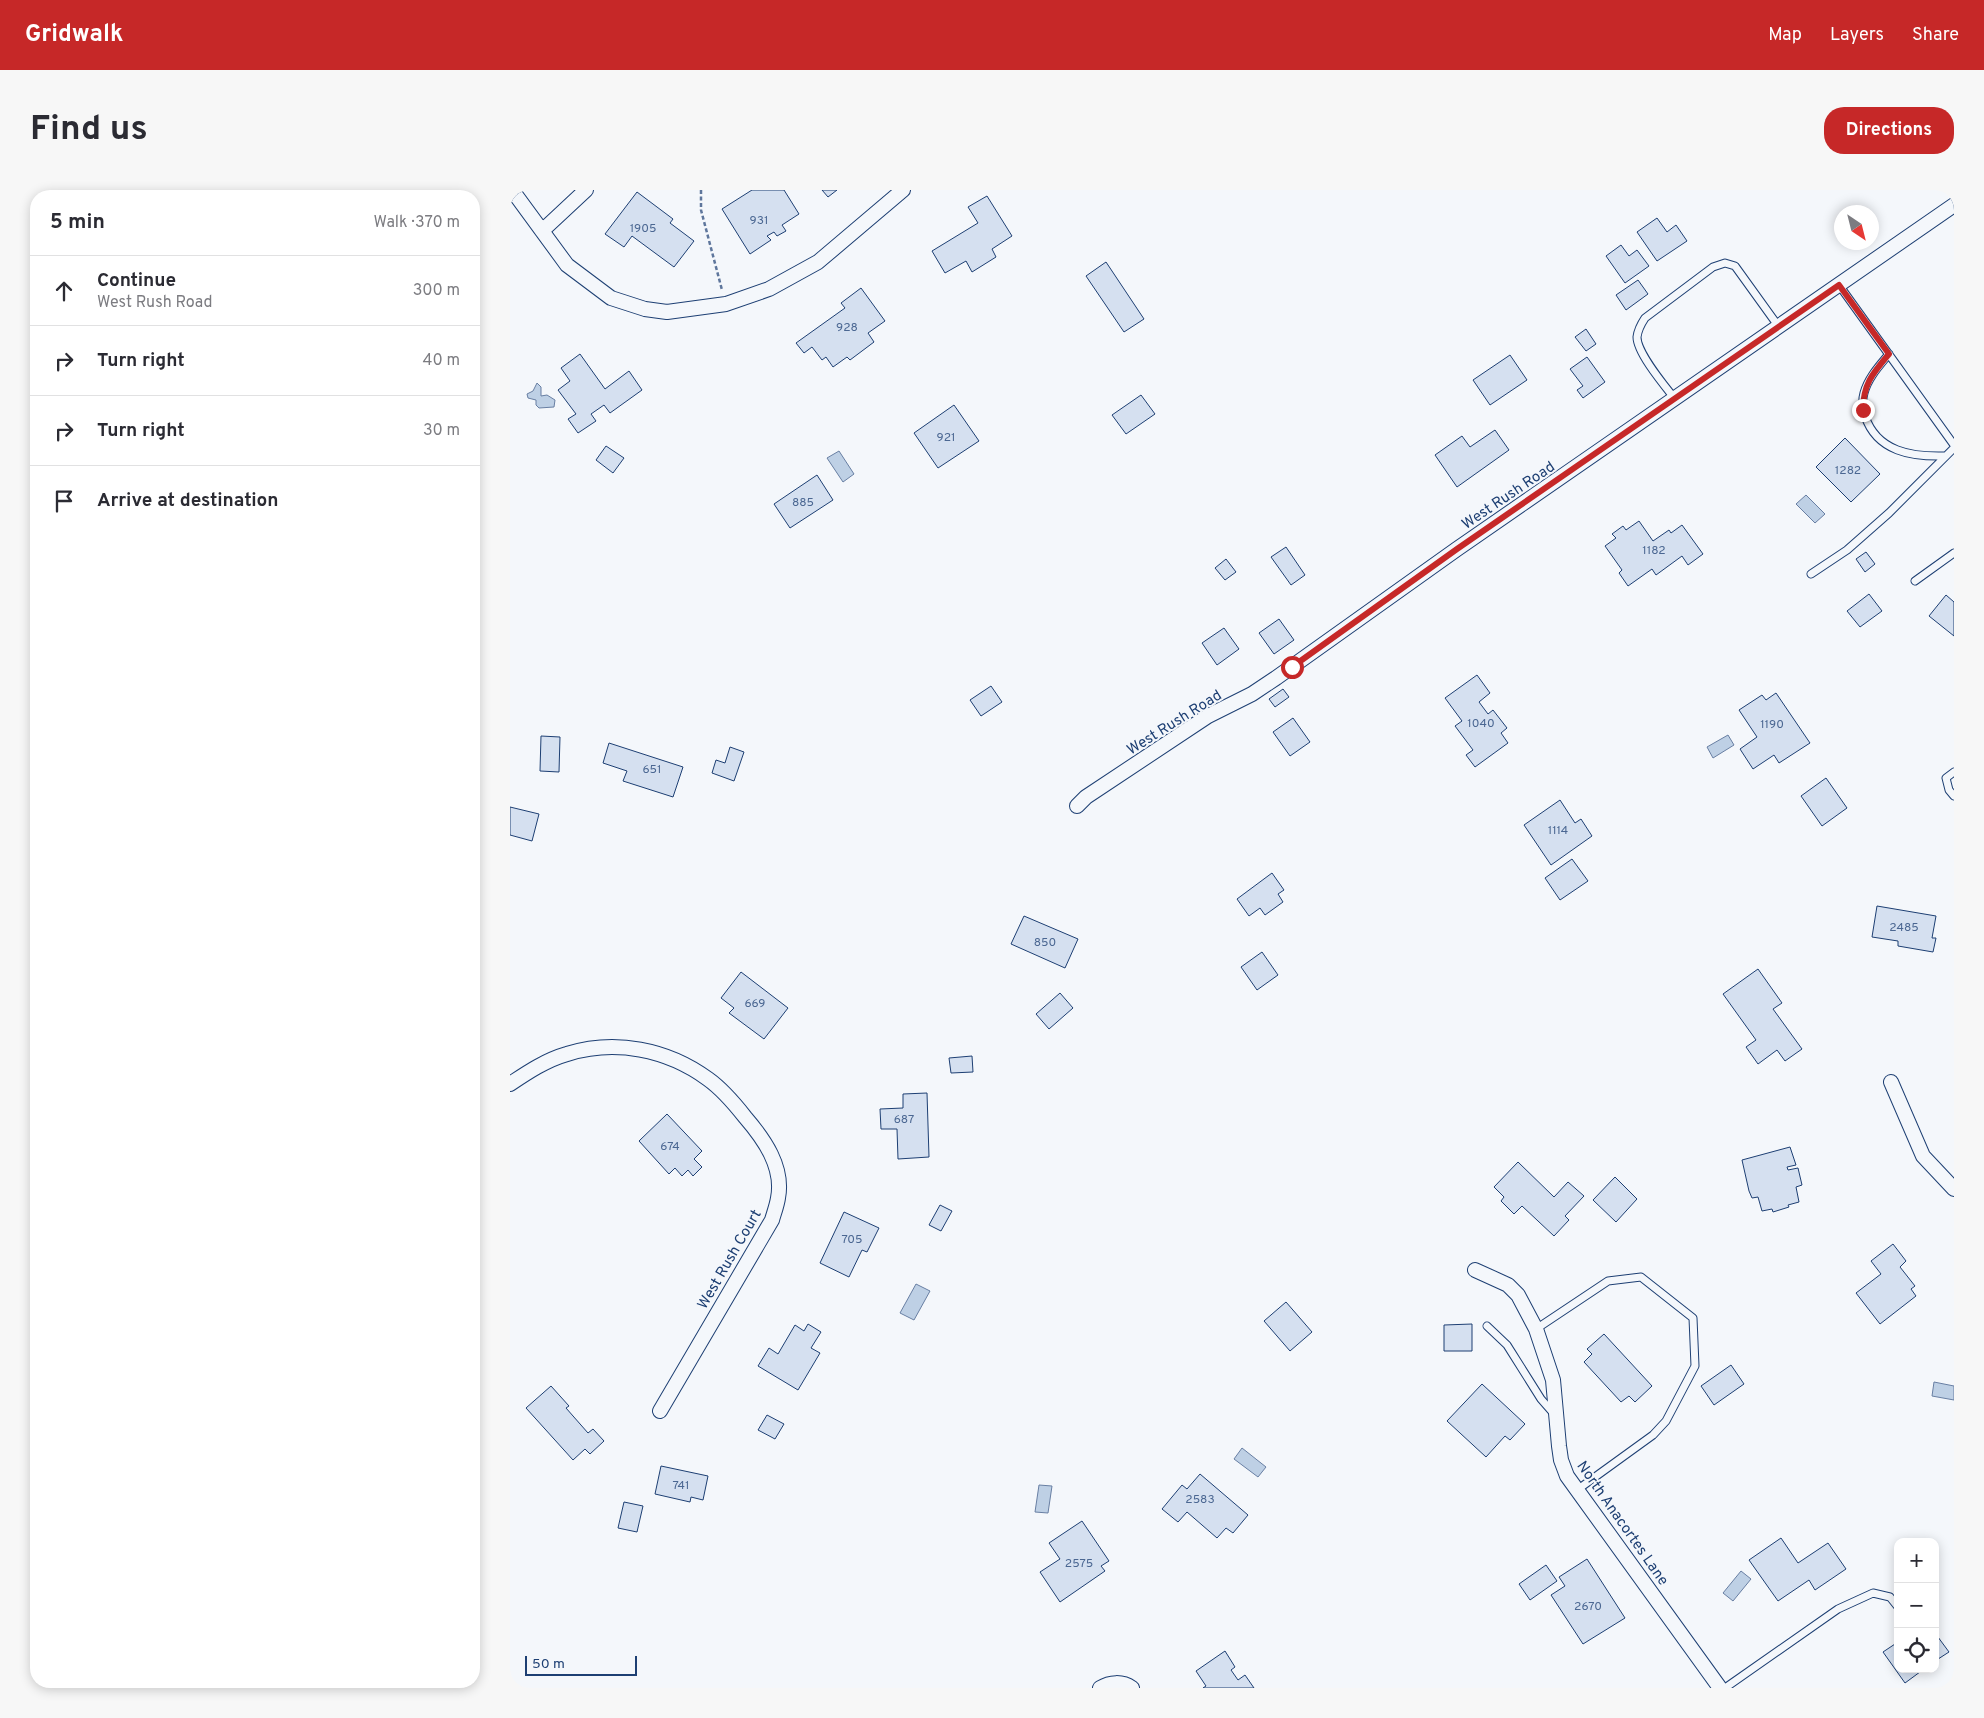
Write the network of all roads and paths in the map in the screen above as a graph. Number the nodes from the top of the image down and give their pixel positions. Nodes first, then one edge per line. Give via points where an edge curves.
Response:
1 (512, 190) edge
2 (586, 190) edge
3 (701, 190) edge
4 (903, 190) edge
5 (1954, 205) edge
6 (542, 231) junction
7 (1839, 285) junction
8 (722, 292) dead end
9 (1779, 327) junction
10 (1889, 354) junction
11 (1675, 399) junction
12 (1954, 446) edge
13 (1945, 456) junction
14 (1954, 553) edge
15 (1811, 574) dead end
16 (1915, 581) dead end
17 (1954, 772) edge
18 (1954, 796) edge
19 (1077, 806) dead end
20 (1890, 1082) dead end
21 (510, 1084) edge
22 (1954, 1189) edge
23 (1475, 1270) dead end
24 (1487, 1326) dead end
25 (1536, 1329) junction
26 (660, 1411) dead end
27 (1557, 1417) junction
28 (1577, 1490) junction
29 (1894, 1602) edge
30 (1100, 1688) edge
31 (1132, 1688) edge
32 (1720, 1688) edge
33 (1725, 1688) edge

1 - 6 street
2 - 6 street
3 - 8 path via 701,210
4 - 6 street via 818,262 769,288 726,304 667,312 611,298 567,265
5 - 7 street, West Rush Road
7 - 9 street, West Rush Road
7 - 10 lane
9 - 11 street, West Rush Road
9 - 11 lane via 1735,266 1726,263 1713,266 1645,318 1639,327 1637,339 1642,353
10 - 12 lane
10 - 13 lane via 1863,395 1863,410 1868,424 1878,439 1904,453 1920,457
11 - 19 street, West Rush Road via 1276,678 1208,716
12 - 13 lane
13 - 15 lane via 1847,550
14 - 16 lane
17 - 18 lane via 1946,778
20 - 22 street via 1923,1156
21 - 26 street, West Rush Court via 546,1062 583,1050 639,1048 670,1057 709,1080 730,1099 760,1135 776,1164 779,1196 772,1220
23 - 25 street, North Anacortes Lane via 1508,1285 1518,1295
24 - 27 lane via 1507,1345 1541,1399
25 - 27 street, North Anacortes Lane via 1553,1380
25 - 28 lane via 1608,1281 1641,1277 1693,1318 1695,1366 1666,1421 1654,1435
27 - 28 street, North Anacortes Lane via 1561,1460
28 - 32 street, North Anacortes Lane
29 - 33 lane via 1890,1597 1872,1594 1838,1609
30 - 31 street via 1120,1683

